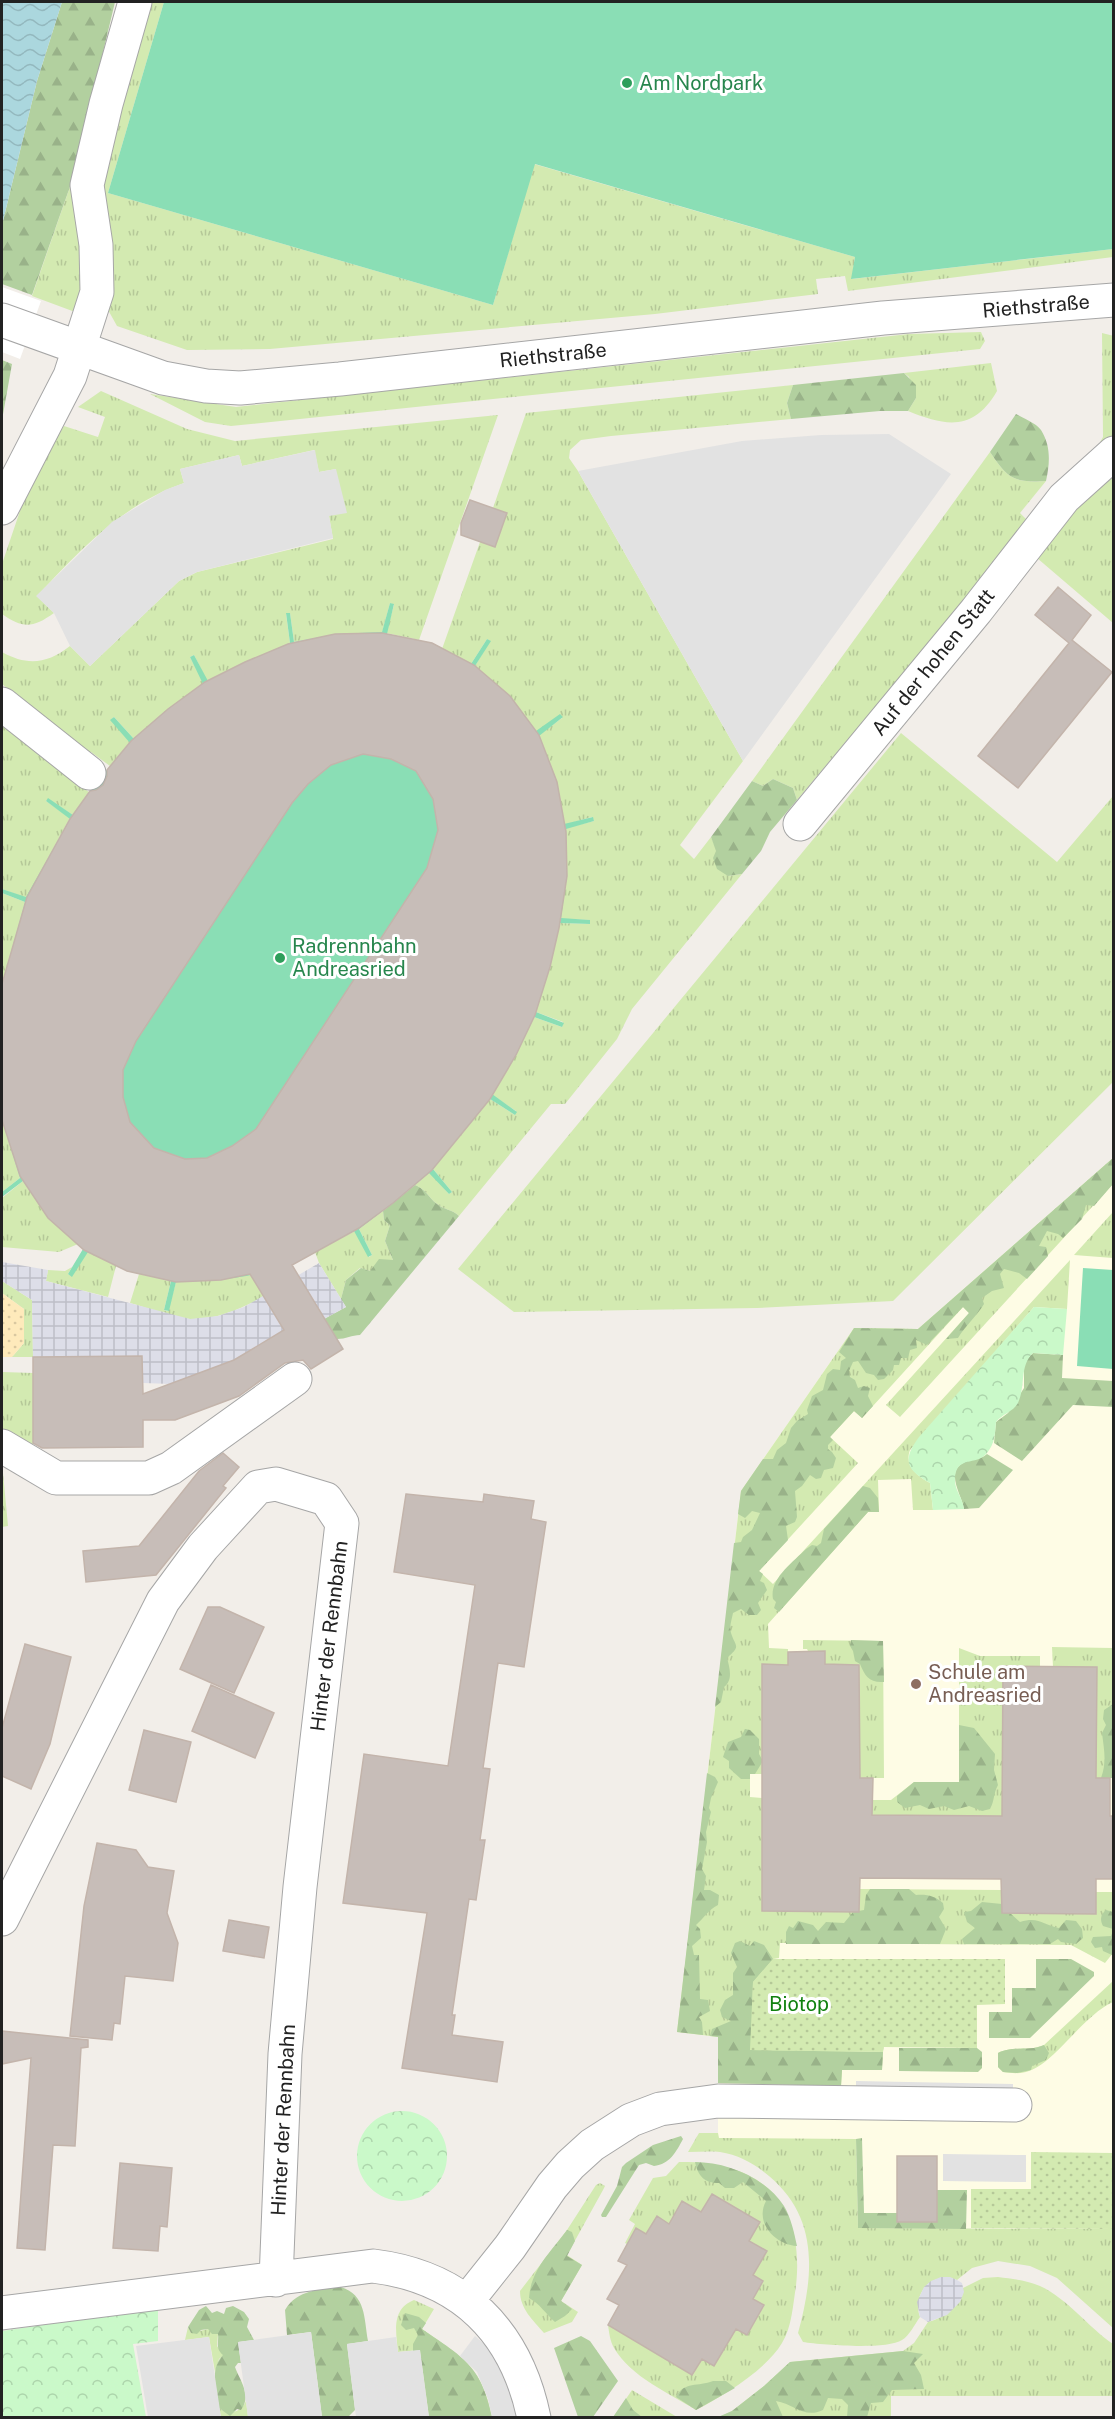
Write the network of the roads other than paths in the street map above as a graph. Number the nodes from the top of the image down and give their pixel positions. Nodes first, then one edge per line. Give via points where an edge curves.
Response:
1 (135, 2) edge
2 (1113, 300) edge
3 (16, 325) edge
4 (80, 348) junction
5 (1113, 453) edge
6 (2, 508) edge
7 (2, 704) edge
8 (89, 773) dead end
9 (801, 824) dead end
10 (295, 1378) dead end
11 (2, 1446) edge
12 (2, 1919) edge
13 (1015, 2105) dead end
14 (276, 2280) junction
15 (467, 2301) junction
16 (2, 2313) edge
17 (534, 2418) edge

1 - 4 street via 87,185 96,245 97,292
2 - 4 street, Riethstraße via 883,318 240,388 163,378
3 - 4 street, Riethstraße
4 - 6 street via 70,376
5 - 9 street, Auf der hohen Statt via 1064,498
7 - 8 street
10 - 11 street via 171,1468 149,1478 56,1478
12 - 14 street, Hinter der Rennbahn via 163,1601 202,1547 258,1486 276,1484 326,1499 342,1523 285,2054
13 - 15 street via 718,2101 660,2109 631,2120 592,2145 570,2165
14 - 15 street via 373,2266 401,2270 431,2281
14 - 16 street
15 - 17 street via 499,2332 518,2365

